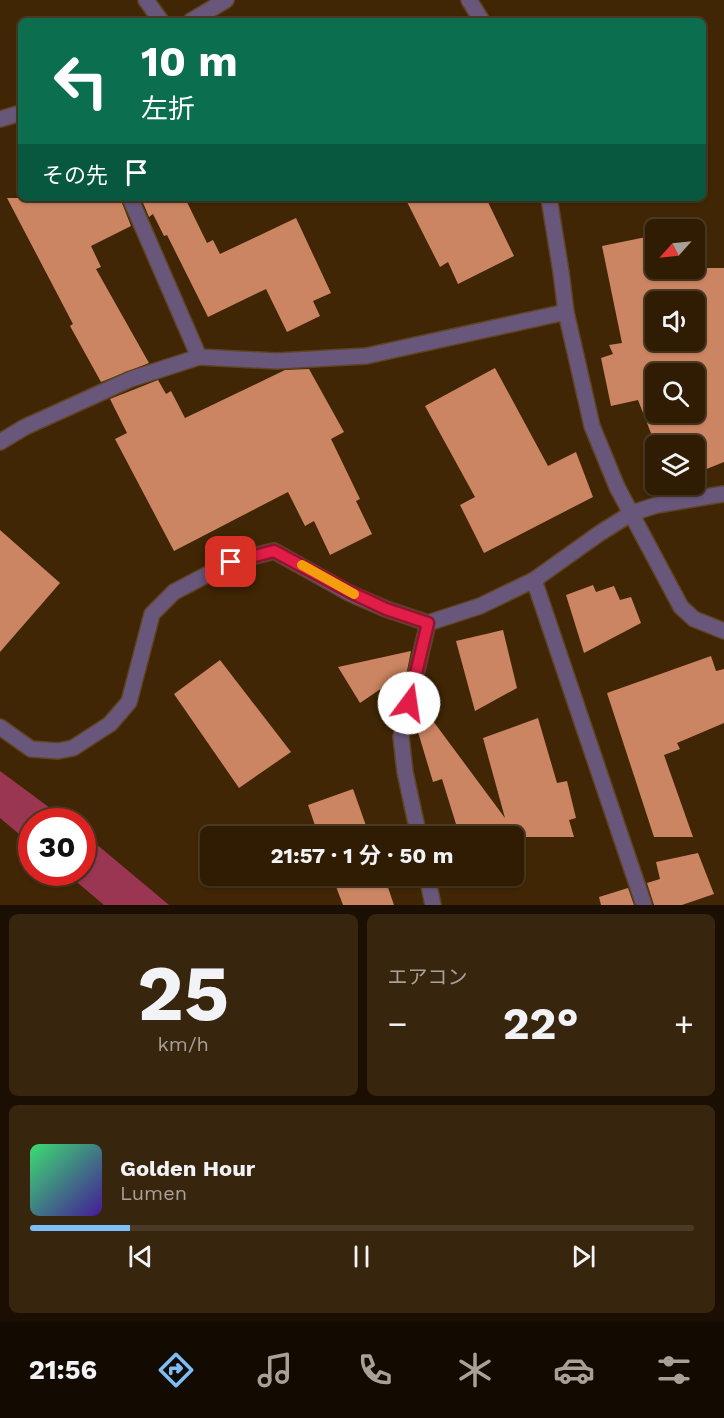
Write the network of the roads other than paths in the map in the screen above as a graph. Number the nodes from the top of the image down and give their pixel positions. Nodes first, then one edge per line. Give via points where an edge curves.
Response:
1 (146, 0) edge
2 (226, 0) edge
3 (468, 0) edge
4 (159, 18) edge
5 (196, 18) edge
6 (480, 18) edge
7 (18, 114) edge
8 (0, 119) edge
9 (131, 201) edge
10 (549, 201) edge
11 (566, 312) junction
12 (199, 357) junction
13 (0, 442) edge
14 (724, 494) edge
15 (632, 513) junction
16 (534, 580) junction
17 (428, 623) junction
18 (724, 631) edge
19 (0, 727) edge
20 (417, 826) edge
21 (429, 886) edge
22 (433, 905) edge
23 (644, 905) edge

1 - 4 street
2 - 5 street
3 - 6 street
7 - 8 street
9 - 12 street
10 - 11 street
11 - 12 street via 366,356 277,361
11 - 15 street via 592,426
12 - 13 street via 131,378
14 - 15 street
15 - 16 street
15 - 18 street via 681,607 694,619
16 - 17 street via 480,606
16 - 23 street
17 - 19 street via 386,609 274,551 231,562 174,592 152,614 129,702 110,724 73,748 31,749
17 - 20 street via 401,736
21 - 22 street

